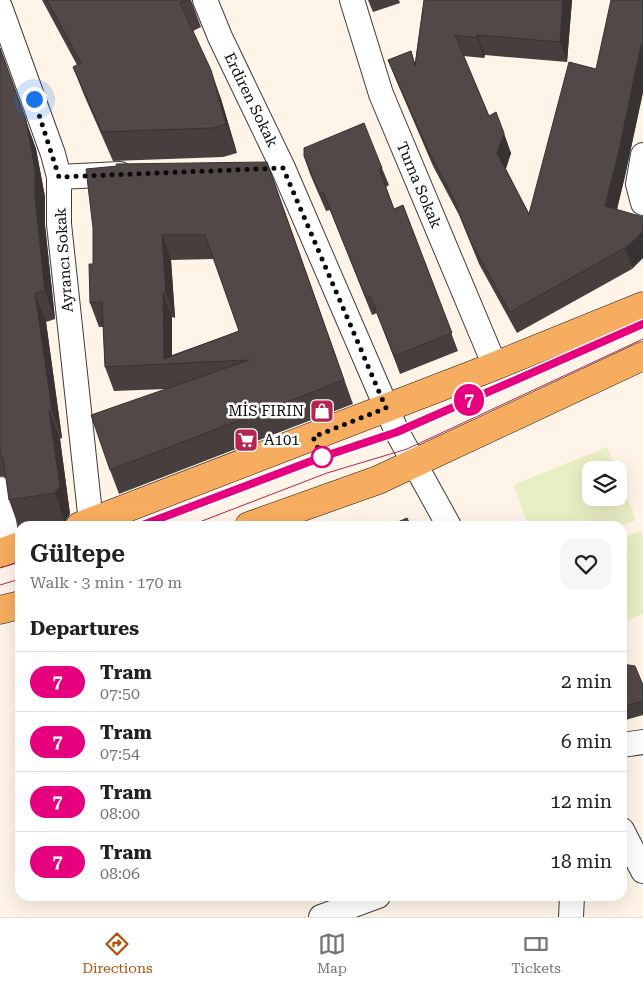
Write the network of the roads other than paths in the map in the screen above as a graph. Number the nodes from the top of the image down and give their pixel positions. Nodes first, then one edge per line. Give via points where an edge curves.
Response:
1 (205, 0) edge
2 (352, 0) edge
3 (0, 7) edge
4 (7, 46) edge
5 (643, 155) edge
6 (137, 174) edge
7 (59, 177) junction
8 (643, 203) edge
9 (643, 306) edge
10 (643, 356) edge
11 (495, 366) junction
12 (386, 408) junction
13 (414, 463) junction
14 (0, 489) edge
15 (86, 521) edge
16 (94, 521) edge
17 (263, 521) edge
18 (446, 521) edge
19 (9, 550) edge
20 (15, 606) edge
21 (0, 610) edge
22 (643, 742) edge
23 (627, 744) edge
24 (627, 840) edge
25 (643, 870) edge
26 (364, 901) edge
27 (572, 901) edge
28 (321, 917) edge
29 (571, 917) edge

1 - 12 street, Erdiren Sokak via 274,168
2 - 11 street, Turna Sokak via 381,94
3 - 4 street, Ayrancı Sokak
4 - 7 street, Ayrancı Sokak via 53,154
5 - 8 street via 638,184
6 - 7 street
7 - 15 street, Ayrancı Sokak via 59,224
9 - 11 main road
10 - 13 main road
11 - 12 main road
12 - 13 street, Erdiren Sokak
12 - 16 main road
13 - 17 main road via 378,480
13 - 18 street, Erdiren Sokak
14 - 19 street
20 - 21 main road
22 - 23 street
24 - 25 street
26 - 28 street
27 - 29 street

